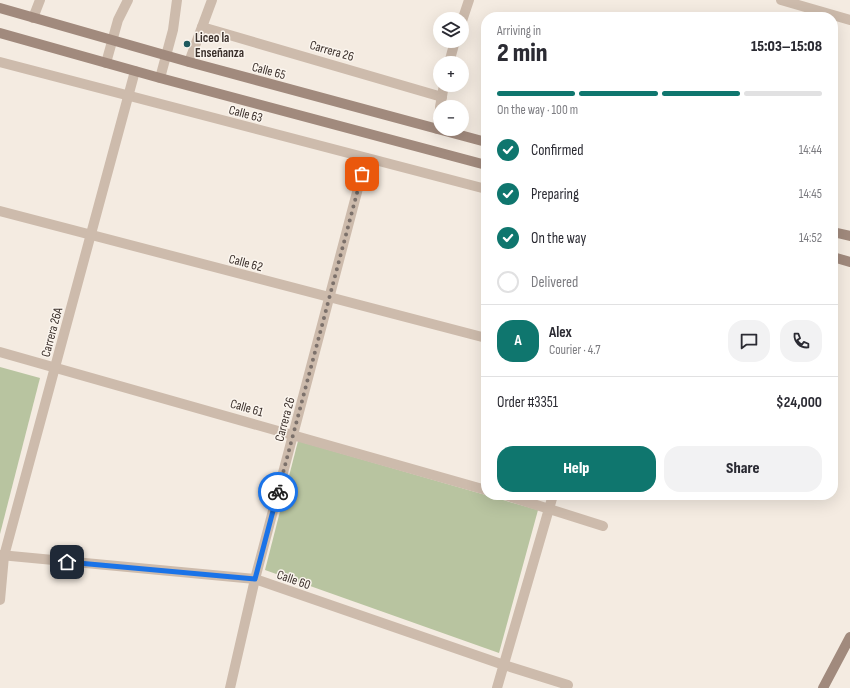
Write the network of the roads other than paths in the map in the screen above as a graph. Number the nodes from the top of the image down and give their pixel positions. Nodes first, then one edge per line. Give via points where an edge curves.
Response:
1 (40, 0) edge
2 (128, 0) edge
3 (177, 0) edge
4 (212, 0) edge
5 (469, 0) edge
6 (781, 0) edge
7 (0, 8) edge
8 (465, 12) edge
9 (822, 12) edge
10 (838, 17) edge
11 (33, 18) junction
12 (850, 20) edge
13 (202, 27) junction
14 (0, 33) edge
15 (112, 40) junction
16 (166, 55) junction
17 (0, 62) edge
18 (189, 62) junction
19 (106, 63) junction
20 (135, 71) junction
21 (160, 78) junction
22 (128, 96) junction
23 (433, 101) edge
24 (433, 128) edge
25 (463, 136) edge
26 (481, 141) edge
27 (366, 158) junction
28 (481, 164) edge
29 (481, 188) edge
30 (0, 211) edge
31 (838, 233) edge
32 (90, 234) junction
33 (850, 236) edge
34 (838, 259) edge
35 (850, 262) edge
36 (330, 297) junction
37 (481, 337) edge
38 (0, 352) edge
39 (55, 366) junction
40 (293, 434) junction
41 (481, 489) edge
42 (522, 500) edge
43 (552, 500) edge
44 (550, 508) junction
45 (603, 526) dead end
46 (2, 556) edge
47 (255, 579) junction
48 (0, 600) edge
49 (850, 637) edge
50 (504, 665) junction
51 (568, 685) dead end
52 (230, 688) edge
53 (497, 688) edge
54 (823, 688) edge

1 - 11 street
2 - 15 street
3 - 16 street
4 - 13 street
5 - 8 street
6 - 9 street
7 - 11 street, Calle 65
10 - 12 street
11 - 15 street, Calle 65
13 - 18 street
13 - 23 street, Carrera 26
14 - 19 street
15 - 16 street, Calle 65
15 - 19 street
16 - 18 street, Calle 65
16 - 21 street
17 - 22 street, Calle 63
18 - 24 street, Calle 65
19 - 20 street
20 - 21 street
20 - 22 street, Carrera 26A
21 - 28 street
22 - 27 street, Calle 63
22 - 32 street, Carrera 26A
25 - 26 street, Calle 65
27 - 29 street, Calle 63
27 - 36 street, Carrera 26
30 - 32 street, Calle 62
31 - 33 street
32 - 36 street, Calle 62
32 - 39 street, Carrera 26A
34 - 35 street
36 - 37 street, Calle 62
36 - 40 street, Carrera 26
38 - 39 street, Calle 61
39 - 40 street, Calle 61
39 - 46 street, Carrera 26A
40 - 41 street, Calle 61
40 - 47 street, Carrera 26
42 - 44 street
43 - 44 street
44 - 45 street
44 - 50 street
46 - 47 street, Calle 60
46 - 48 street, Carrera 26A
47 - 50 street, Calle 60
47 - 52 street, Carrera 26
49 - 54 street
50 - 51 street, Calle 60
50 - 53 street

